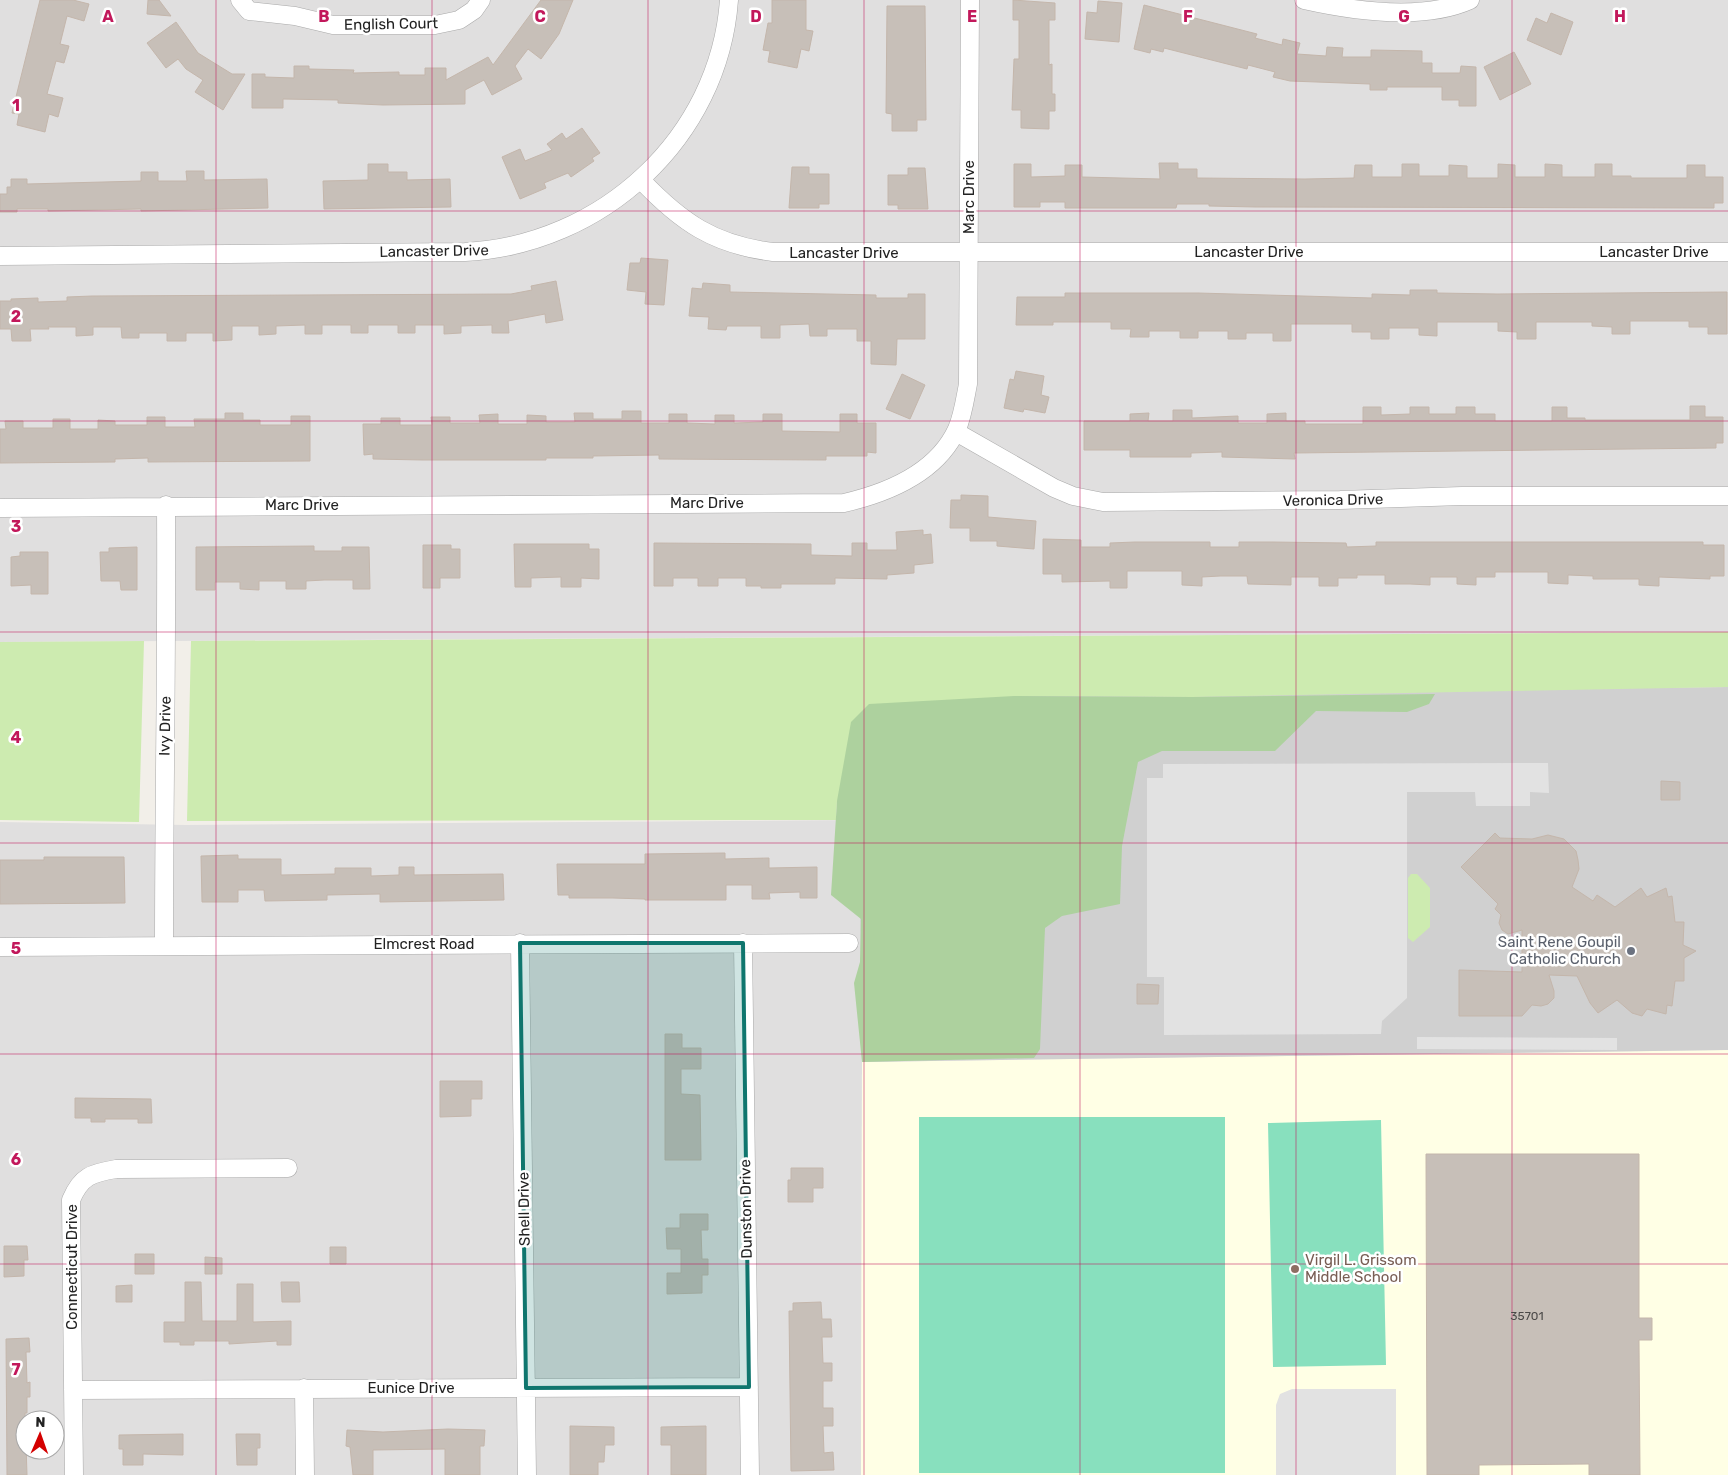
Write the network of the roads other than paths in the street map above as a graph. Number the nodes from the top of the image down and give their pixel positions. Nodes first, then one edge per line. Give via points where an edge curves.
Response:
1 (240, 0) edge
2 (481, 0) edge
3 (729, 0) edge
4 (970, 0) edge
5 (1304, 0) edge
6 (1470, 0) edge
7 (641, 180) junction
8 (969, 252) junction
9 (1728, 252) edge
10 (0, 256) edge
11 (956, 432) junction
12 (1728, 496) edge
13 (166, 506) junction
14 (0, 508) edge
15 (520, 943) junction
16 (743, 943) junction
17 (849, 943) dead end
18 (164, 946) junction
19 (0, 947) edge
20 (288, 1168) dead end
21 (749, 1387) junction
22 (304, 1388) junction
23 (526, 1388) junction
24 (73, 1390) junction
25 (74, 1475) edge
26 (305, 1475) edge
27 (527, 1475) edge
28 (750, 1475) edge

1 - 2 street, English Court via 249,11 295,16 333,25 435,25 459,20 474,10
3 - 7 street via 722,43 702,100 683,132
4 - 8 street, Marc Drive
5 - 6 street via 1339,8 1380,11 1441,9
7 - 8 street, Lancaster Drive via 660,200 699,230 745,248 782,253
7 - 10 street, Lancaster Drive via 579,222 534,240 485,251
8 - 9 street, Lancaster Drive
8 - 11 street, Marc Drive via 969,368 966,397
11 - 12 street, Veronica Drive via 1054,488 1103,502 1462,496
11 - 13 street, Marc Drive via 927,466 905,482 877,495 844,503
13 - 14 street, Marc Drive
13 - 18 street, Ivy Drive via 168,640
15 - 16 street, Elmcrest Road
15 - 18 street, Elmcrest Road
15 - 23 street, Shell Drive
16 - 17 street, Elmcrest Road
16 - 21 street, Dunston Drive
18 - 19 street, Elmcrest Road
20 - 24 street, Connecticut Drive via 116,1169 98,1172 77,1186 71,1200
21 - 23 street, Eunice Drive
21 - 28 street, Dunston Drive
22 - 23 street, Eunice Drive
22 - 24 street, Eunice Drive
22 - 26 street
23 - 27 street, Shell Drive
24 - 25 street, Connecticut Drive

